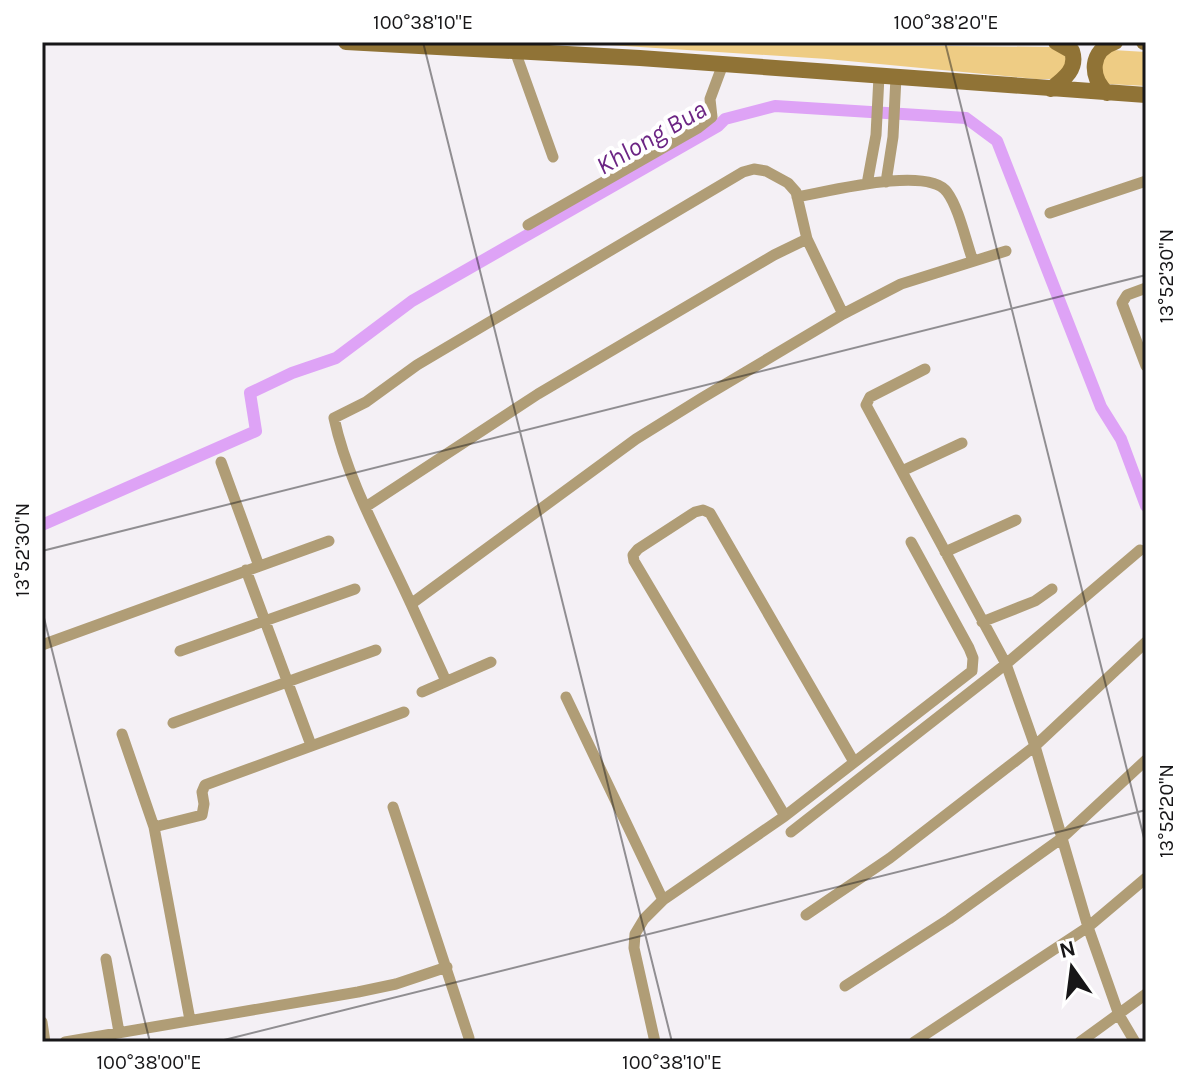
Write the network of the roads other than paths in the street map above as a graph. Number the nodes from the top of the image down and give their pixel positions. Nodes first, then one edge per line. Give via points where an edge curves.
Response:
1 (346, 42) edge
2 (1056, 42) edge
3 (1115, 42) edge
4 (515, 51) junction
5 (723, 64) junction
6 (879, 76) junction
7 (896, 77) junction
8 (1051, 89) junction
9 (1107, 93) junction
10 (1146, 95) edge
11 (553, 157) dead end
12 (1146, 181) edge
13 (886, 182) junction
14 (867, 184) junction
15 (797, 197) junction
16 (1050, 213) dead end
17 (528, 225) dead end
18 (807, 239) junction
19 (1006, 251) dead end
20 (973, 261) junction
21 (1146, 288) edge
22 (843, 314) junction
23 (1146, 366) edge
24 (925, 369) dead end
25 (962, 443) dead end
26 (221, 462) dead end
27 (902, 471) junction
28 (367, 506) junction
29 (1016, 520) dead end
30 (329, 541) dead end
31 (911, 542) dead end
32 (1140, 550) dead end
33 (945, 552) junction
34 (259, 566) junction
35 (246, 570) junction
36 (355, 589) dead end
37 (1052, 589) dead end
38 (411, 604) junction
39 (265, 620) junction
40 (982, 622) junction
41 (1146, 642) edge
42 (42, 645) edge
43 (376, 650) dead end
44 (180, 651) dead end
45 (491, 662) dead end
46 (1006, 664) junction
47 (446, 681) junction
48 (288, 682) junction
49 (422, 692) dead end
50 (566, 697) dead end
51 (404, 712) dead end
52 (173, 723) dead end
53 (122, 734) dead end
54 (311, 745) junction
55 (1035, 746) junction
56 (1146, 760) edge
57 (854, 762) junction
58 (393, 807) dead end
59 (785, 816) junction
60 (154, 827) junction
61 (791, 832) dead end
62 (1062, 838) junction
63 (1146, 878) edge
64 (663, 900) junction
65 (806, 915) dead end
66 (1088, 927) junction
67 (106, 959) dead end
68 (447, 967) junction
69 (845, 986) dead end
70 (1146, 994) edge
71 (1119, 1015) junction
72 (190, 1020) junction
73 (42, 1022) edge
74 (119, 1032) junction
75 (469, 1038) dead end
76 (45, 1042) edge
77 (65, 1042) edge
78 (655, 1042) edge
79 (914, 1042) edge
80 (1080, 1042) edge
81 (1135, 1042) edge

1 - 4 main road
2 - 8 main road via 1072,51 1074,59 1072,69
3 - 9 main road via 1106,45 1094,62 1100,87
4 - 5 main road
4 - 11 street
5 - 6 main road
5 - 17 street via 710,99 712,117
6 - 7 main road
6 - 14 street
7 - 8 main road
7 - 13 street
8 - 9 main road
9 - 10 main road
12 - 16 street
13 - 14 street
13 - 20 street via 913,180 946,190
14 - 15 street
15 - 18 street
15 - 28 street via 778,177 754,169 743,172 334,418
18 - 22 street
18 - 28 street via 538,394
19 - 20 street
20 - 22 street via 901,284
21 - 23 street via 1127,295 1122,303
22 - 38 street via 636,439
24 - 27 street via 867,400
25 - 27 street
26 - 34 street
27 - 33 street
28 - 38 street
29 - 33 street
30 - 34 street
31 - 57 street via 974,665 951,689
32 - 46 street
33 - 40 street
34 - 35 street
35 - 39 street
35 - 42 street
36 - 39 street
37 - 40 street
38 - 47 street
39 - 44 street
39 - 48 street
40 - 46 street
41 - 55 street
43 - 48 street
45 - 47 street
46 - 55 street
46 - 61 street
47 - 49 street
48 - 52 street
48 - 54 street
50 - 64 street
51 - 54 street
53 - 60 street
54 - 60 street via 205,785 202,815
55 - 62 street
55 - 65 street
56 - 62 street
57 - 59 street
57 - 59 street via 710,513 695,512 638,549 634,561
58 - 68 street
59 - 64 street
60 - 72 street
62 - 66 street
62 - 69 street
63 - 66 street
64 - 78 street via 644,919 634,948
66 - 71 street
66 - 79 street
67 - 74 street
68 - 72 street via 396,984
68 - 75 street
70 - 71 street
71 - 80 street
71 - 81 street
72 - 74 street
73 - 76 street
74 - 77 street

